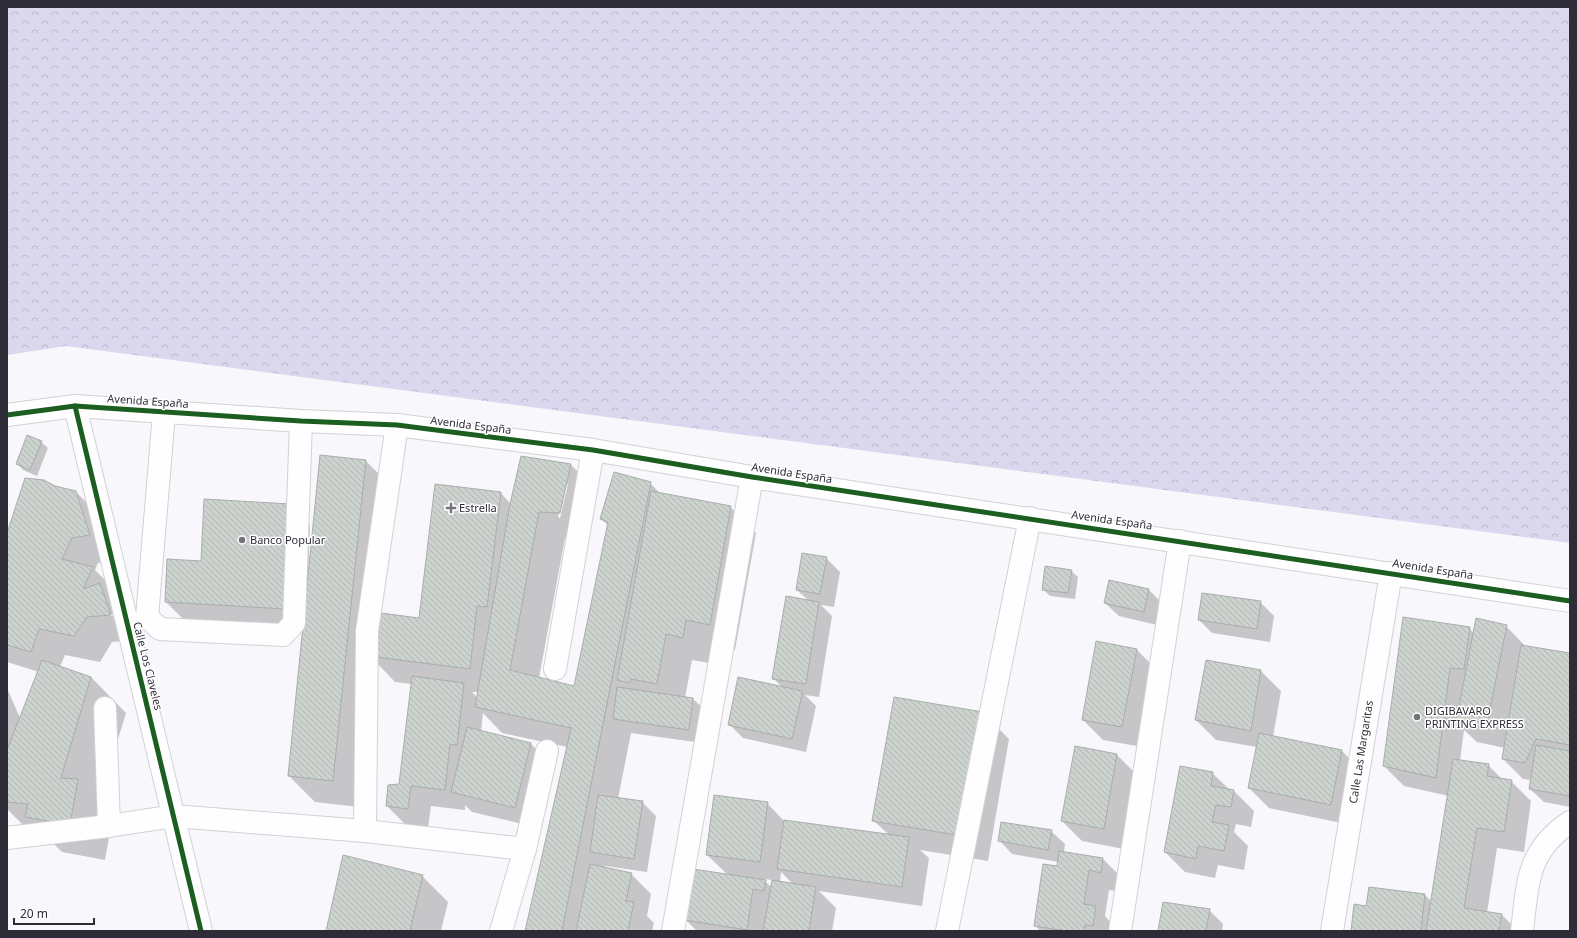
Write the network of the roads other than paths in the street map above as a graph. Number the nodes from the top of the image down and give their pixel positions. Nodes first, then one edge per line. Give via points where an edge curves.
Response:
1 (75, 406) junction
2 (164, 413) junction
3 (7, 415) edge
4 (300, 421) junction
5 (397, 425) junction
6 (593, 450) junction
7 (752, 477) junction
8 (1030, 518) junction
9 (1180, 541) junction
10 (1391, 573) junction
11 (1570, 601) edge
12 (555, 669) dead end
13 (104, 708) dead end
14 (547, 751) dead end
15 (174, 816) junction
16 (1570, 822) edge
17 (109, 826) junction
18 (366, 831) junction
19 (7, 838) edge
20 (525, 849) junction
21 (201, 931) edge
22 (501, 931) edge
23 (673, 931) edge
24 (947, 931) edge
25 (1120, 931) edge
26 (1332, 931) edge
27 (1522, 931) edge

1 - 2 street, Avenida España
1 - 3 street, Avenida España
1 - 15 street, Calle Los Claveles
2 - 4 street, Avenida España
2 - 4 street via 147,617 160,629 283,635 294,623
4 - 5 street, Avenida España
5 - 6 street, Avenida España
5 - 18 street via 366,631
6 - 7 street, Avenida España
6 - 12 street
7 - 8 street, Avenida España
7 - 23 street
8 - 9 street, Avenida España
8 - 24 street
9 - 10 street, Avenida España
9 - 25 street
10 - 11 street, Avenida España
10 - 26 street, Calle Las Margaritas
13 - 17 street
14 - 20 street
15 - 17 street
15 - 18 street
15 - 21 street, Calle Los Claveles
16 - 27 street via 1537,854 1528,877
17 - 19 street
18 - 20 street
20 - 22 street

